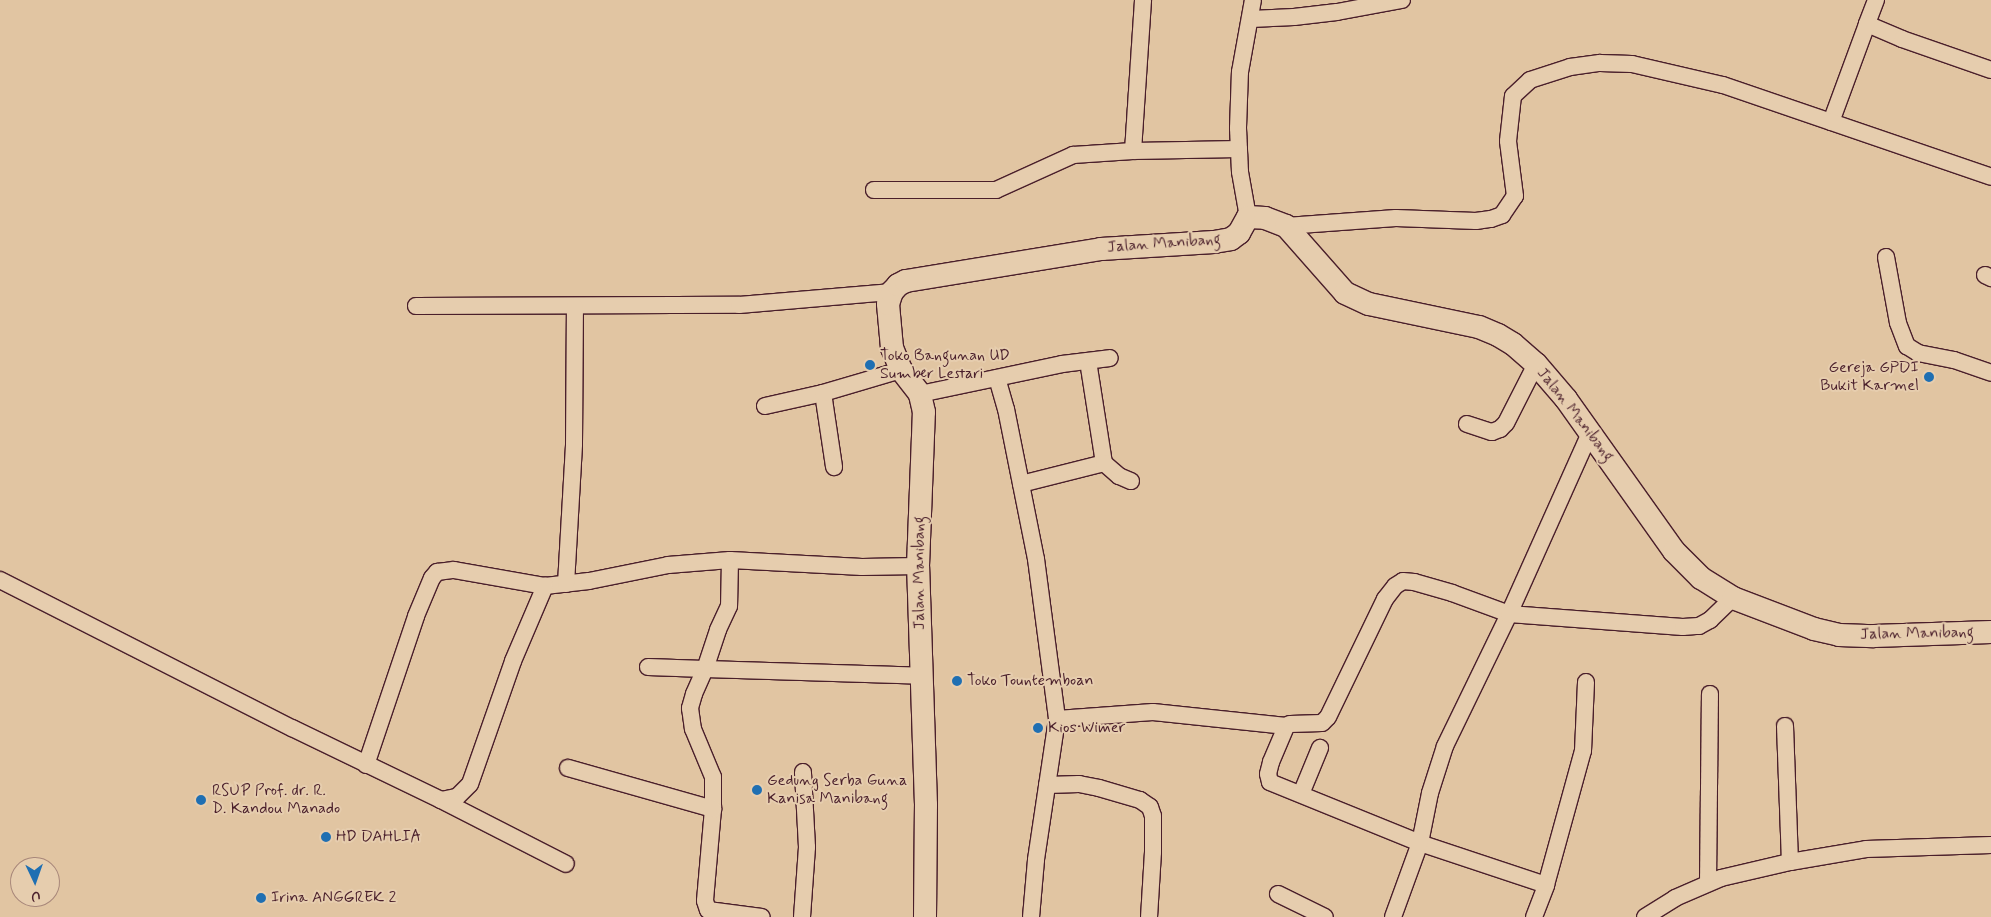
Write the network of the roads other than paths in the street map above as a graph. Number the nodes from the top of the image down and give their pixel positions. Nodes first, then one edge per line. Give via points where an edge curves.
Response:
1 (1143, 0) edge
2 (1253, 0) edge
3 (1402, 0) edge
4 (1876, 0) edge
5 (1251, 19) junction
6 (1867, 24) junction
7 (1991, 70) edge
8 (1831, 122) junction
9 (1239, 149) junction
10 (1133, 150) junction
11 (1991, 177) edge
12 (874, 190) dead end
13 (1248, 217) junction
14 (1286, 226) junction
15 (1886, 257) dead end
16 (892, 292) junction
17 (416, 306) dead end
18 (575, 307) junction
19 (1110, 358) dead end
20 (1088, 361) junction
21 (1536, 364) junction
22 (901, 370) junction
23 (1991, 373) edge
24 (997, 378) junction
25 (823, 393) junction
26 (920, 394) junction
27 (766, 406) dead end
28 (1467, 424) dead end
29 (1590, 434) junction
30 (1104, 463) junction
31 (834, 468) dead end
32 (1131, 481) dead end
33 (1021, 484) junction
34 (730, 560) junction
35 (918, 566) junction
36 (0, 580) edge
37 (566, 584) junction
38 (544, 586) junction
39 (1733, 598) junction
40 (1508, 614) junction
41 (1991, 632) edge
42 (648, 667) dead end
43 (705, 668) junction
44 (922, 676) junction
45 (1586, 682) dead end
46 (1710, 694) dead end
47 (1058, 719) junction
48 (1286, 726) junction
49 (1785, 726) dead end
50 (1320, 748) dead end
51 (366, 765) junction
52 (568, 768) dead end
53 (803, 772) dead end
54 (1047, 785) junction
55 (1301, 794) junction
56 (440, 800) junction
57 (713, 809) junction
58 (1420, 843) junction
59 (1991, 845) edge
60 (1790, 862) junction
61 (566, 864) dead end
62 (1708, 883) junction
63 (1546, 885) junction
64 (1278, 894) dead end
65 (762, 917) edge
66 (802, 917) edge
67 (925, 917) edge
68 (1031, 917) edge
69 (1150, 917) edge
70 (1325, 917) edge
71 (1393, 917) edge
72 (1534, 917) edge
73 (1645, 917) edge

1 - 10 street
2 - 5 street
3 - 5 street via 1337,12
4 - 6 street
5 - 9 street via 1240,72
6 - 7 street
6 - 8 street
8 - 11 street
8 - 14 street via 1723,85 1669,71 1632,64 1600,63 1570,67 1530,80 1513,96 1508,141 1515,196 1502,215 1476,220 1377,218
9 - 10 street
9 - 13 street
10 - 12 street via 1067,157 996,190
13 - 14 street, Jalan Manibang via 1265,218
13 - 16 street, Jalan Manibang via 1239,233 1231,239 1100,249 916,279 898,285
14 - 21 street, Jalan Manibang via 1346,293 1369,304 1478,327 1513,344
15 - 23 street via 1898,323 1907,346 1918,353 1954,360
16 - 18 street via 738,305
16 - 22 street, Jalan Manibang via 888,304 889,327 892,348
17 - 18 street
18 - 37 street via 574,444
19 - 20 street
20 - 24 street
20 - 30 street
21 - 28 street via 1500,429 1492,432
21 - 29 street, Jalan Manibang
22 - 25 street
22 - 26 street, Jalan Manibang
24 - 26 street
24 - 33 street
25 - 27 street
25 - 31 street
26 - 35 street, Jalan Manibang via 924,434
29 - 39 street, Jalan Manibang via 1674,551 1701,578
29 - 40 street
30 - 32 street via 1111,471
30 - 33 street
33 - 47 street via 1036,559
34 - 35 street via 862,567
34 - 37 street via 668,565
34 - 43 street via 729,606
35 - 44 street, Jalan Manibang
36 - 51 street
37 - 38 street
38 - 51 street via 454,570 437,572 416,616
38 - 56 street via 513,661 470,784 456,797
39 - 40 street via 1699,626
39 - 41 street, Jalan Manibang via 1814,629 1839,635
40 - 48 street via 1452,593 1403,581 1385,599 1328,717 1322,723
40 - 58 street via 1445,746 1430,793
42 - 43 street
43 - 44 street
43 - 57 street via 694,694 691,720 713,776
44 - 67 street, Jalan Manibang
45 - 63 street via 1583,751
46 - 62 street
47 - 48 street via 1153,712
47 - 54 street
48 - 55 street via 1268,778 1270,782
49 - 60 street
50 - 55 street
51 - 56 street
52 - 57 street
53 - 66 street via 807,847
54 - 68 street
54 - 69 street via 1099,788 1140,800 1150,807 1153,852
55 - 58 street
56 - 61 street
57 - 65 street via 704,890 708,910
58 - 63 street
58 - 71 street
59 - 60 street via 1866,849
60 - 62 street
62 - 73 street
63 - 72 street
64 - 70 street

